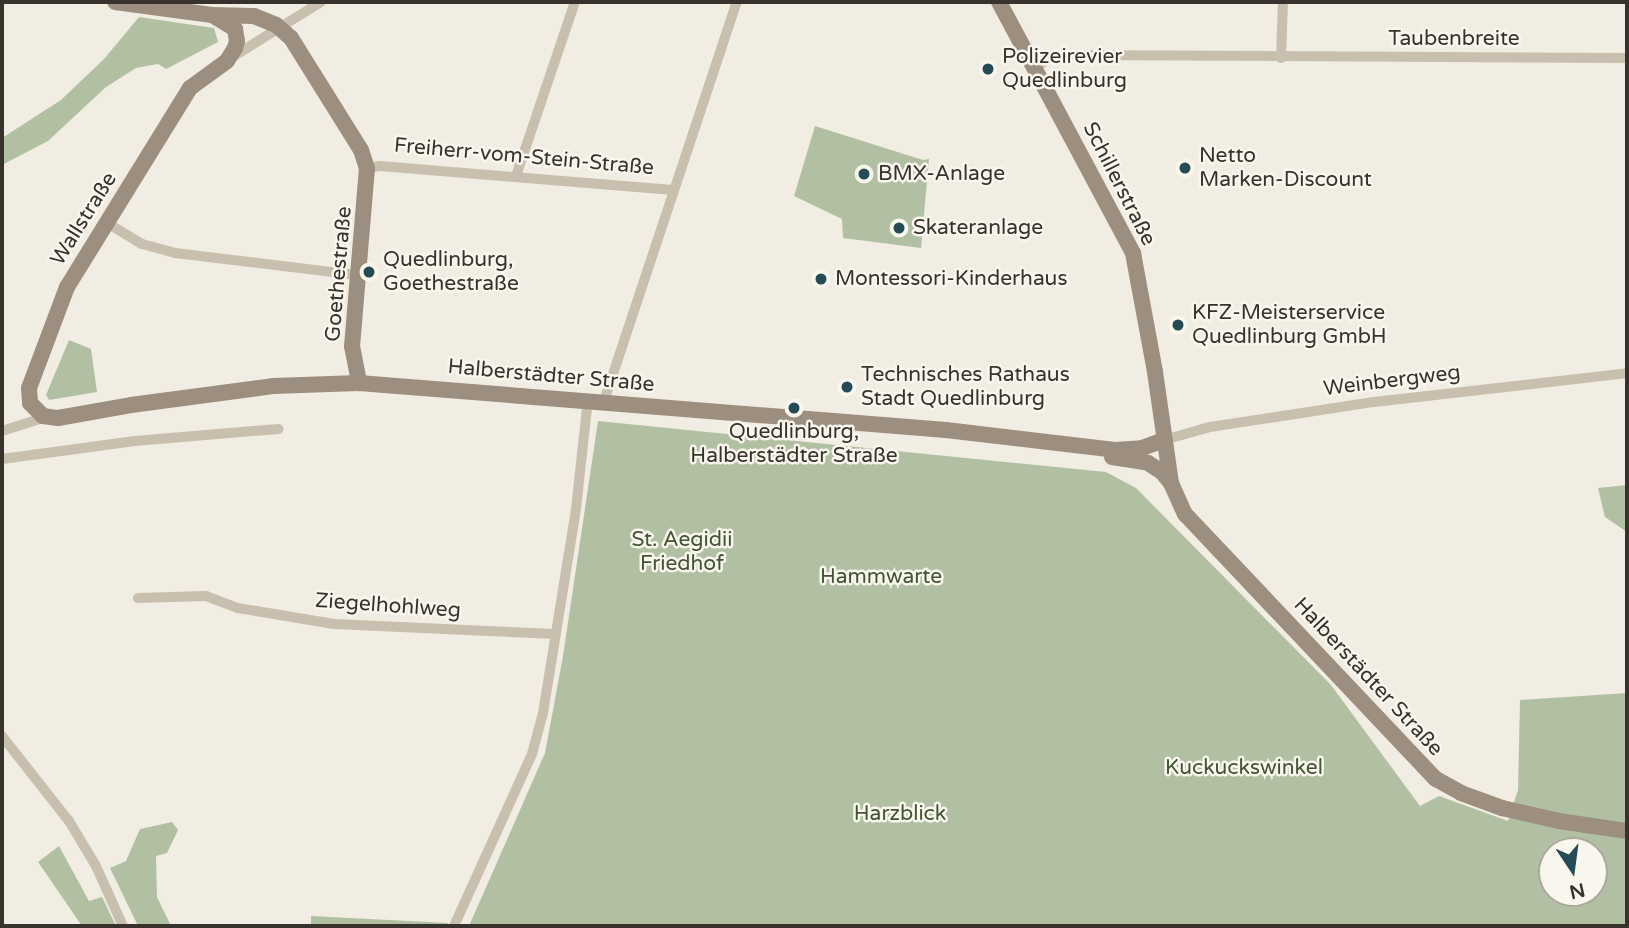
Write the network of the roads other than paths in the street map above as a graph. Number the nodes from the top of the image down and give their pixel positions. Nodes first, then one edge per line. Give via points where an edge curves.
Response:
1 (115, 2) edge
2 (321, 2) edge
3 (575, 2) edge
4 (737, 2) edge
5 (999, 2) edge
6 (1283, 2) edge
7 (212, 15) junction
8 (282, 29) junction
9 (1281, 58) junction
10 (1627, 58) edge
11 (227, 61) junction
12 (1035, 67) junction
13 (368, 168) junction
14 (516, 176) junction
15 (673, 190) junction
16 (107, 223) junction
17 (358, 275) junction
18 (1627, 373) edge
19 (359, 383) junction
20 (596, 400) junction
21 (46, 417) junction
22 (278, 429) dead end
23 (2, 431) edge
24 (1164, 440) junction
25 (1100, 448) junction
26 (2, 459) edge
27 (1171, 483) junction
28 (138, 598) dead end
29 (556, 634) junction
30 (2, 736) edge
31 (1627, 831) edge
32 (123, 926) edge
33 (454, 926) edge

1 - 7 main road
2 - 8 street, Wallstraße
3 - 14 street
4 - 15 street
5 - 12 main road, Schillerstraße
6 - 9 street
7 - 8 main road via 254,16
7 - 11 main road via 227,22 237,34
8 - 11 street, Wallstraße
8 - 13 main road, Freiherr-vom-Stein-Straße via 361,150
9 - 10 street, Taubenbreite
9 - 12 street, Taubenbreite via 1070,55 1053,57
11 - 16 main road, Wallstraße via 190,88
12 - 24 main road, Schillerstraße via 1133,253
13 - 14 street, Freiherr-vom-Stein-Straße
13 - 17 main road, Goethestraße
14 - 15 street, Freiherr-vom-Stein-Straße
15 - 20 street
16 - 17 street via 142,244 175,253
16 - 21 main road, Wallstraße via 67,287 29,387 31,406
17 - 19 main road, Goethestraße via 352,346
18 - 24 street, Weinbergweg via 1367,403 1210,427
19 - 20 main road, Halberstädter Straße
19 - 21 main road, Halberstädter Straße via 261,388
20 - 25 main road, Halberstädter Straße
20 - 29 street
21 - 23 street, Halberstädter Straße
22 - 26 street via 135,441
24 - 25 main road via 1129,450
24 - 27 main road, Schillerstraße
25 - 27 main road via 1113,458 1153,466
27 - 31 main road, Halberstädter Straße via 1179,506 1195,526 1436,779 1502,808
28 - 29 street, Ziegelhohlweg via 206,596 238,608 334,624
29 - 33 street via 532,754
30 - 32 street via 69,821

